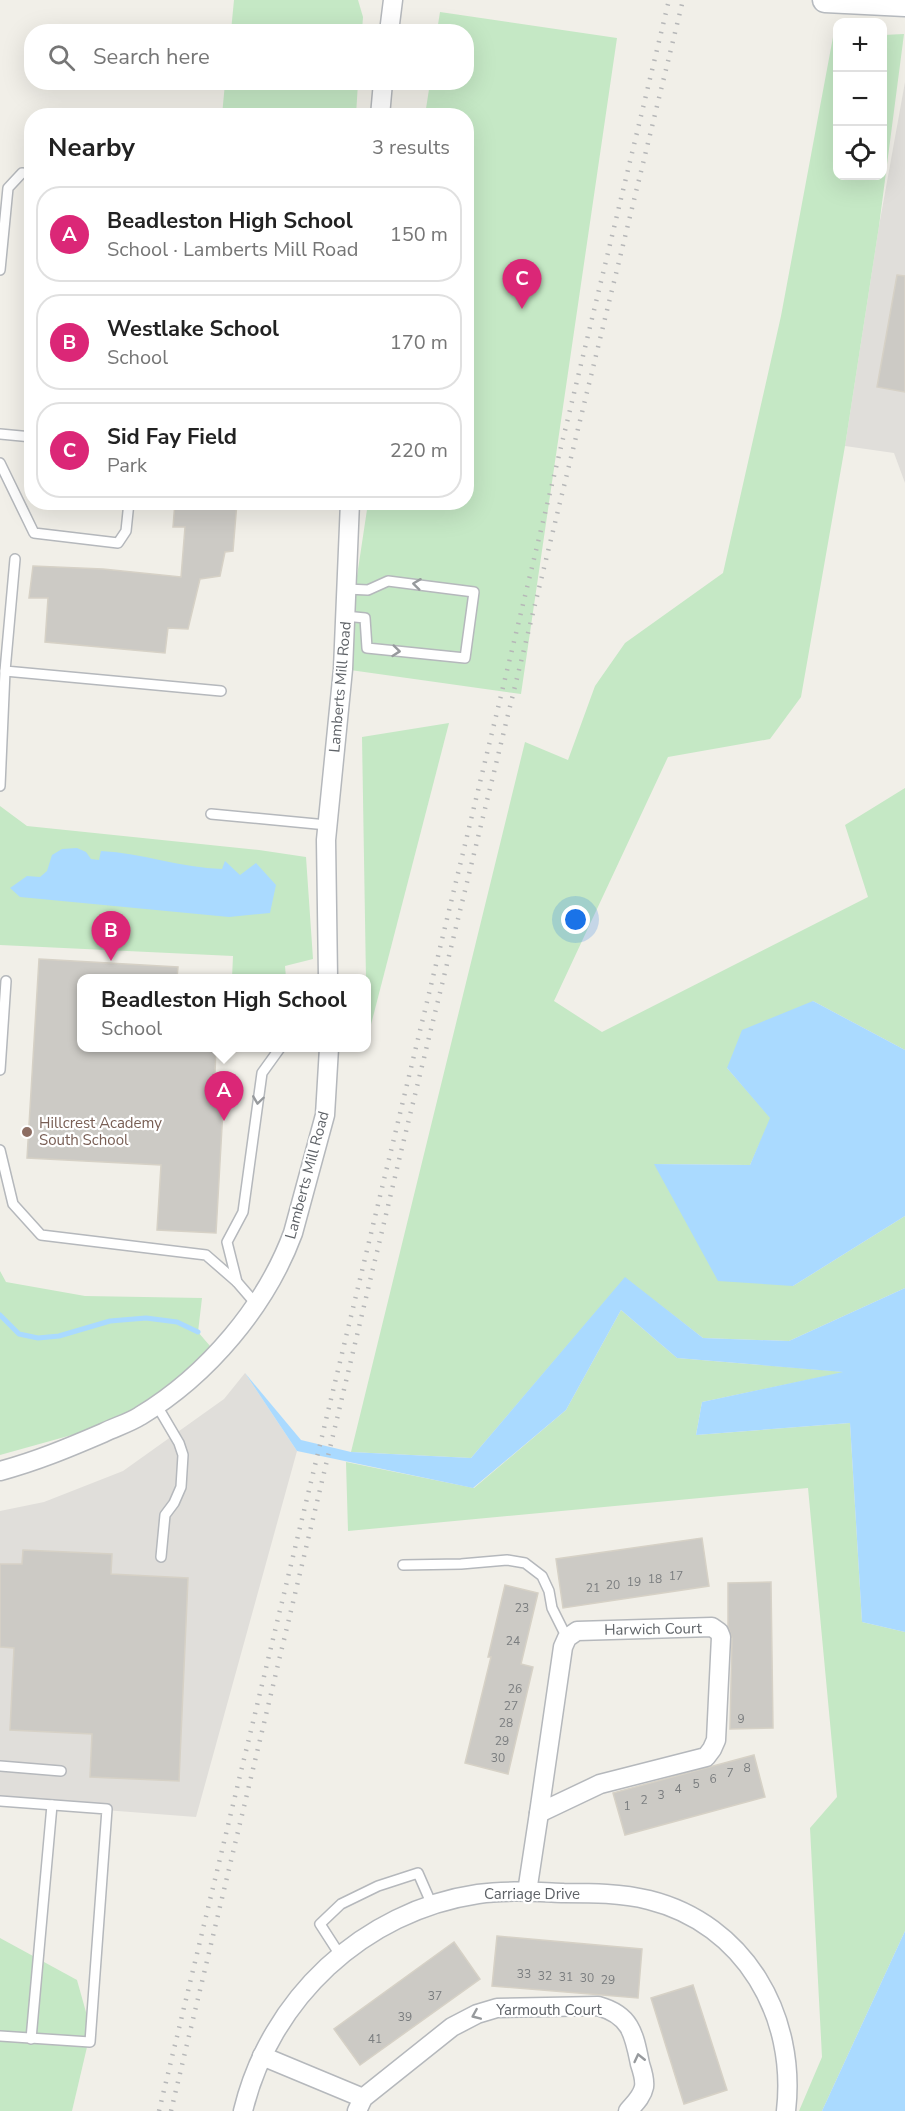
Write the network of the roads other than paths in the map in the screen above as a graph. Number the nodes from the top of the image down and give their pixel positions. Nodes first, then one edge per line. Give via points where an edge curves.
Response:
1 (393, 0) edge
2 (825, 0) edge
3 (892, 2) edge
4 (390, 24) edge
5 (382, 90) edge
6 (381, 108) edge
7 (24, 173) edge
8 (0, 270) edge
9 (0, 434) edge
10 (24, 436) edge
11 (0, 463) edge
12 (128, 510) edge
13 (350, 510) edge
14 (15, 559) dead end
15 (347, 589) junction
16 (345, 616) junction
17 (5, 671) junction
18 (221, 691) dead end
19 (0, 786) edge
20 (211, 814) dead end
21 (327, 825) junction
22 (327, 974) edge
23 (6, 981) dead end
24 (277, 1052) edge
25 (329, 1052) edge
26 (0, 1070) edge
27 (0, 1150) edge
28 (237, 1282) junction
29 (256, 1304) junction
30 (156, 1404) junction
31 (0, 1472) edge
32 (161, 1557) dead end
33 (403, 1565) dead end
34 (567, 1638) junction
35 (0, 1766) edge
36 (61, 1771) dead end
37 (0, 1801) edge
38 (52, 1805) junction
39 (539, 1812) junction
40 (527, 1892) junction
41 (432, 1905) junction
42 (340, 1955) junction
43 (0, 2037) edge
44 (31, 2038) junction
45 (262, 2056) junction
46 (360, 2104) edge
47 (243, 2111) edge
48 (628, 2111) edge
49 (786, 2111) edge

1 - 4 street
2 - 3 street
5 - 6 street
7 - 8 lane via 8,188
9 - 10 lane
11 - 12 lane via 34,533 118,543 126,531
13 - 15 street, Lamberts Mill Road
14 - 17 lane
15 - 16 street, Lamberts Mill Road
16 -> 15 lane via 365,618 367,648 465,658 474,592 388,581 369,590
16 - 21 street, Lamberts Mill Road
17 - 18 lane
17 - 19 lane
20 - 21 lane
21 - 22 street, Lamberts Mill Road
23 - 26 lane
24 -> 28 lane via 262,1073 243,1212 227,1242
25 - 29 street, Lamberts Mill Road via 325,1115 293,1233
27 - 28 lane via 14,1204 41,1235 206,1256
28 - 29 lane
29 - 30 street, Lamberts Mill Road via 229,1342
30 - 31 street, Lamberts Mill Road via 140,1416 48,1457
30 - 32 lane via 183,1455 181,1487 165,1515
33 - 34 lane via 507,1560 525,1563 542,1576
34 - 39 street via 562,1647
34 - 39 street, Harwich Court via 577,1631 712,1627 721,1637 716,1740 706,1757 600,1784
35 - 36 lane
37 - 38 lane
38 - 44 lane
38 - 44 lane via 107,1809 90,2042
39 - 40 street
40 - 41 street, Carriage Drive via 478,1894
40 - 49 street, Carriage Drive via 612,1894 651,1900 687,1915 720,1936 759,1980 777,2015 787,2054
41 - 42 street, Carriage Drive via 393,1920
41 - 42 lane via 418,1873 341,1904 320,1924
42 - 45 street, Carriage Drive via 301,1993
43 - 44 lane
45 - 46 street, Yarmouth Court
45 - 47 street, Carriage Drive
48 -> 46 street, Yarmouth Court via 644,2087 635,2038 622,2017 598,2007 497,2008 477,2014 452,2027

